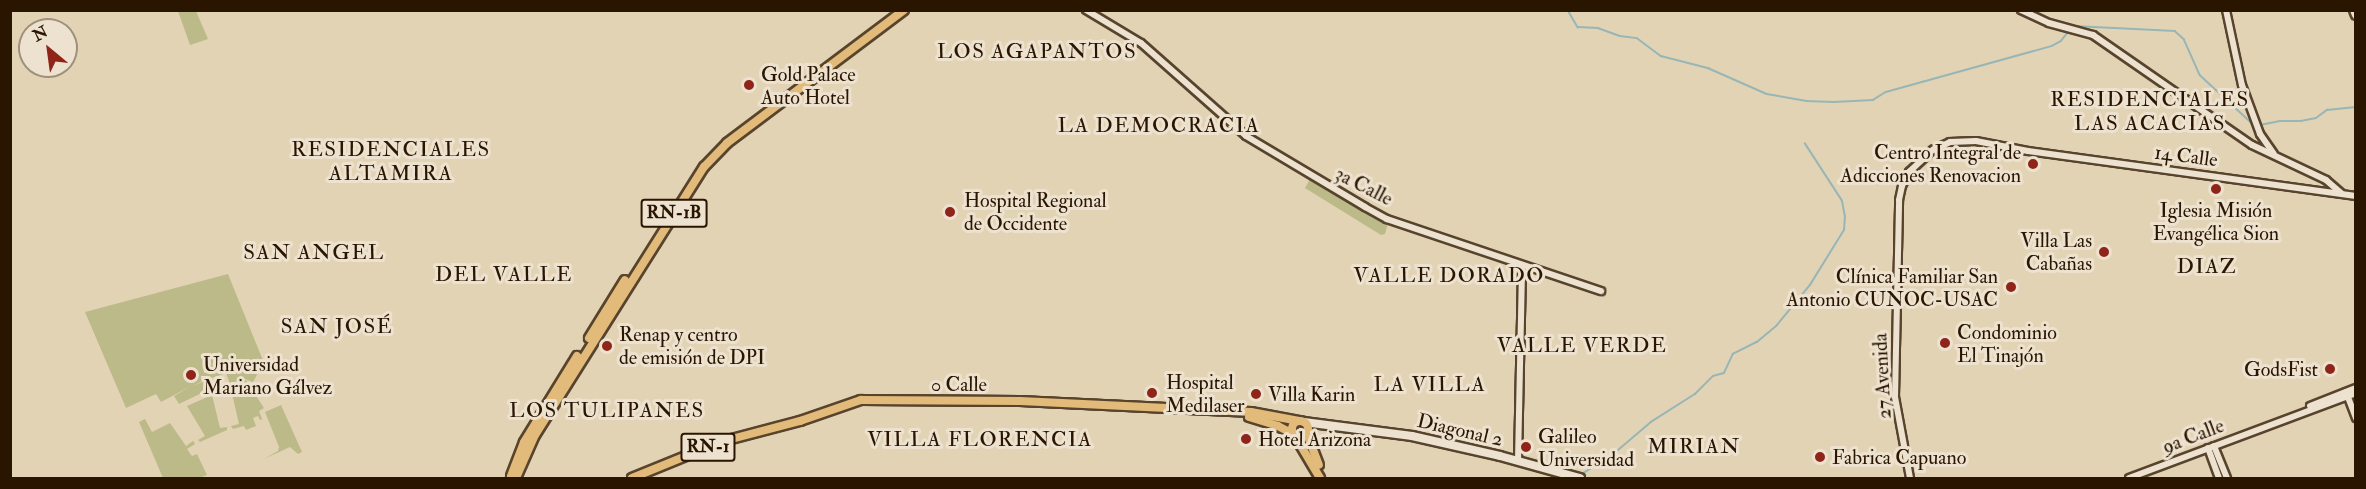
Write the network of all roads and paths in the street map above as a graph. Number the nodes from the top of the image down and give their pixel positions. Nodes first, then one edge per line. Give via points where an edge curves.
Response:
1 (896, 10) edge
2 (904, 10) edge
3 (1086, 10) edge
4 (2021, 10) edge
5 (2226, 10) edge
6 (2354, 10) edge
7 (2355, 15) edge
8 (2282, 159) junction
9 (1914, 167) joint
10 (2342, 194) junction
11 (2355, 196) edge
12 (1522, 266) junction
13 (1601, 291) dead end
14 (2352, 393) edge
15 (2355, 418) edge
16 (1304, 427) junction
17 (1294, 435) junction
18 (2211, 447) junction
19 (1518, 461) junction
20 (510, 478) edge
21 (516, 478) edge
22 (632, 478) edge
23 (643, 478) edge
24 (1320, 478) edge
25 (1326, 478) edge
26 (1580, 478) edge
27 (1910, 478) edge
28 (2129, 478) edge
29 (2219, 478) edge
30 (2227, 478) edge

1 - 20 main road, RN-1B via 731,133 701,162 550,398 520,450
2 - 21 main road, RN-1B via 727,143 704,166 535,435
3 - 12 street, 3a Calle via 1141,43 1246,136 1296,169 1385,218
4 - 8 street via 2104,42 2246,140
5 - 8 street via 2239,78 2251,111 2270,150
6 - 7 main road
8 - 10 street via 2329,182
9 - 10 street, 14 Calle via 1942,144 1976,141
9 - 27 street, 27 Avenida via 1900,192 1895,379
10 - 11 street, 14 Calle
12 - 13 street, 3a Calle
12 - 19 street
14 - 15 street
14 - 18 street, 9a Calle
16 - 17 main road via 1300,438
16 - 17 main road via 1293,425
16 - 19 main road, Diagonal 2 via 1331,424 1412,436
16 - 22 main road, 0 Calle / RN-1 via 1239,412 1020,401 869,400 728,439
16 - 25 main road
17 - 23 main road, 0 Calle / RN-1 via 1263,420 1239,417 1007,406 863,405 797,428 715,448
17 - 24 main road
18 - 28 street, 9a Calle
18 - 29 street
18 - 30 street
19 - 26 main road, Diagonal 2

